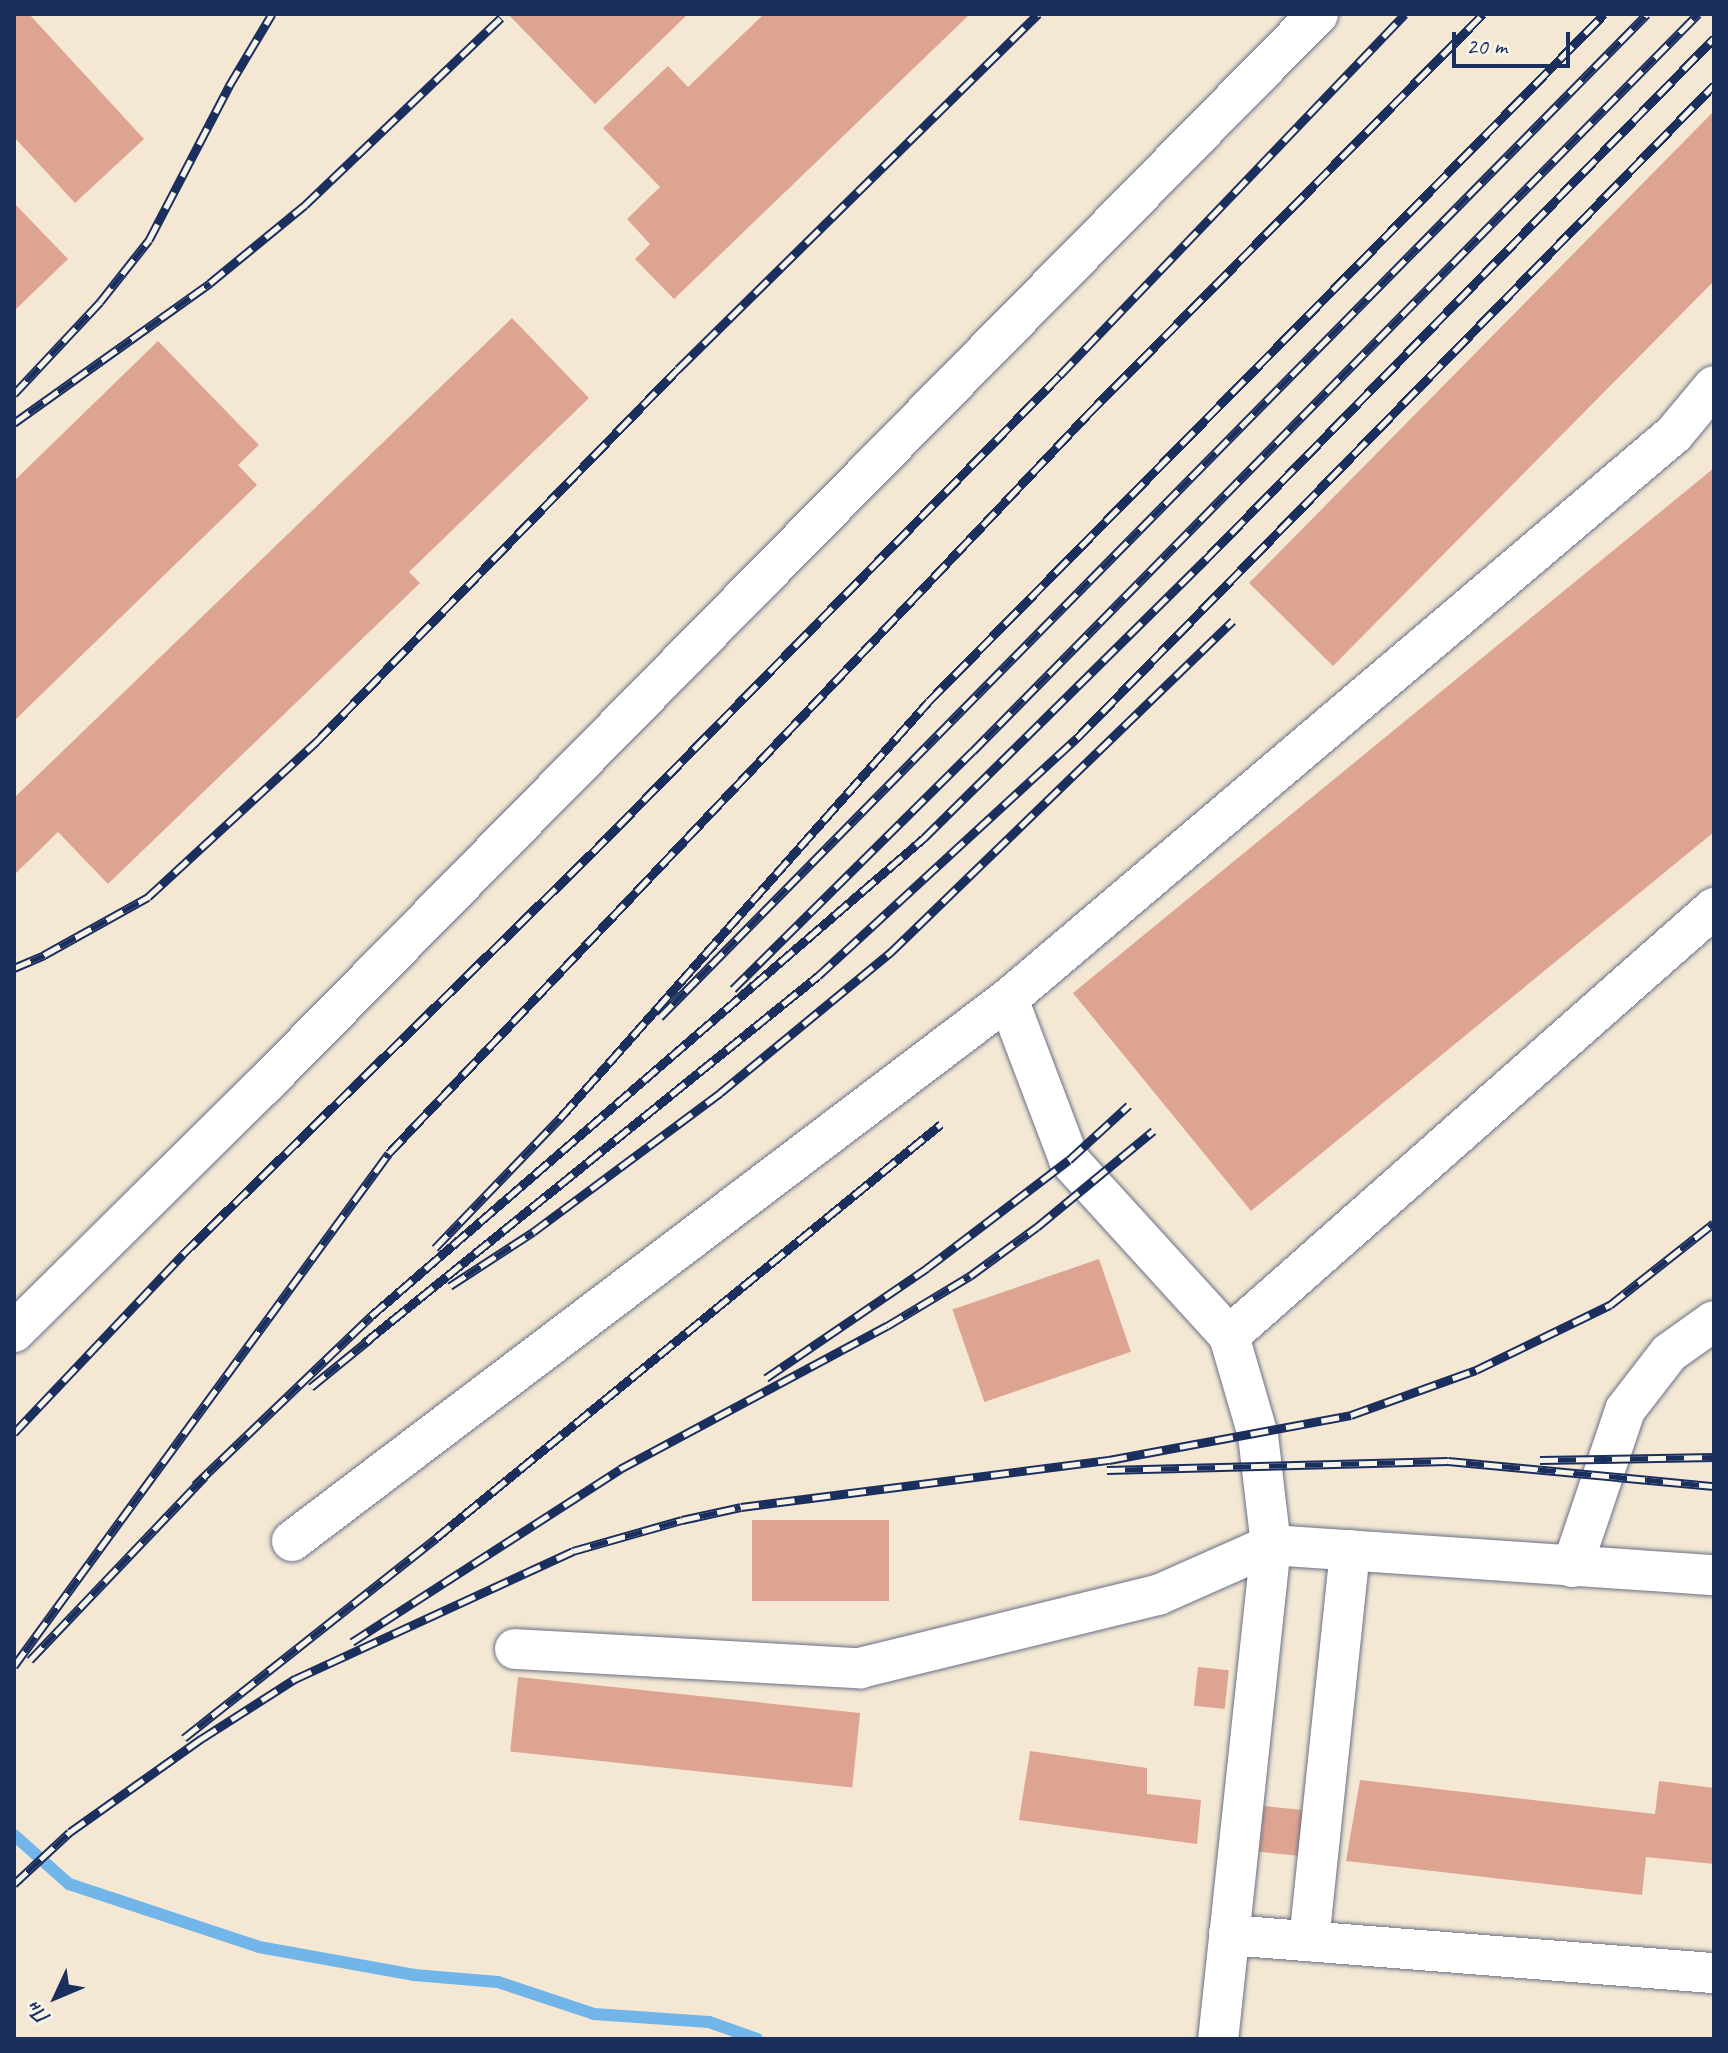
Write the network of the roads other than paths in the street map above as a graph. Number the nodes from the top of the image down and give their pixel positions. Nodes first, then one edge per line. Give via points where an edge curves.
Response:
1 (1318, 14) edge
2 (1714, 386) edge
3 (1714, 908) edge
4 (1008, 999) junction
5 (1714, 1321) edge
6 (14, 1332) edge
7 (1229, 1336) junction
8 (292, 1541) dead end
9 (1271, 1545) junction
10 (1350, 1550) junction
11 (1572, 1567) junction
12 (1714, 1575) edge
13 (515, 1649) dead end
14 (1229, 1935) junction
15 (1309, 1941) junction
16 (1714, 1973) edge
17 (1218, 2039) edge

1 - 6 lane
2 - 4 lane via 1674,434
3 - 7 lane
4 - 7 lane via 1069,1160
4 - 8 lane
5 - 11 lane via 1669,1353 1625,1410
7 - 9 lane via 1258,1435
9 - 10 lane
9 - 13 lane via 1158,1595 860,1668
9 - 14 lane
10 - 11 lane
10 - 15 lane
11 - 12 lane
14 - 15 lane
14 - 17 lane
15 - 16 lane

